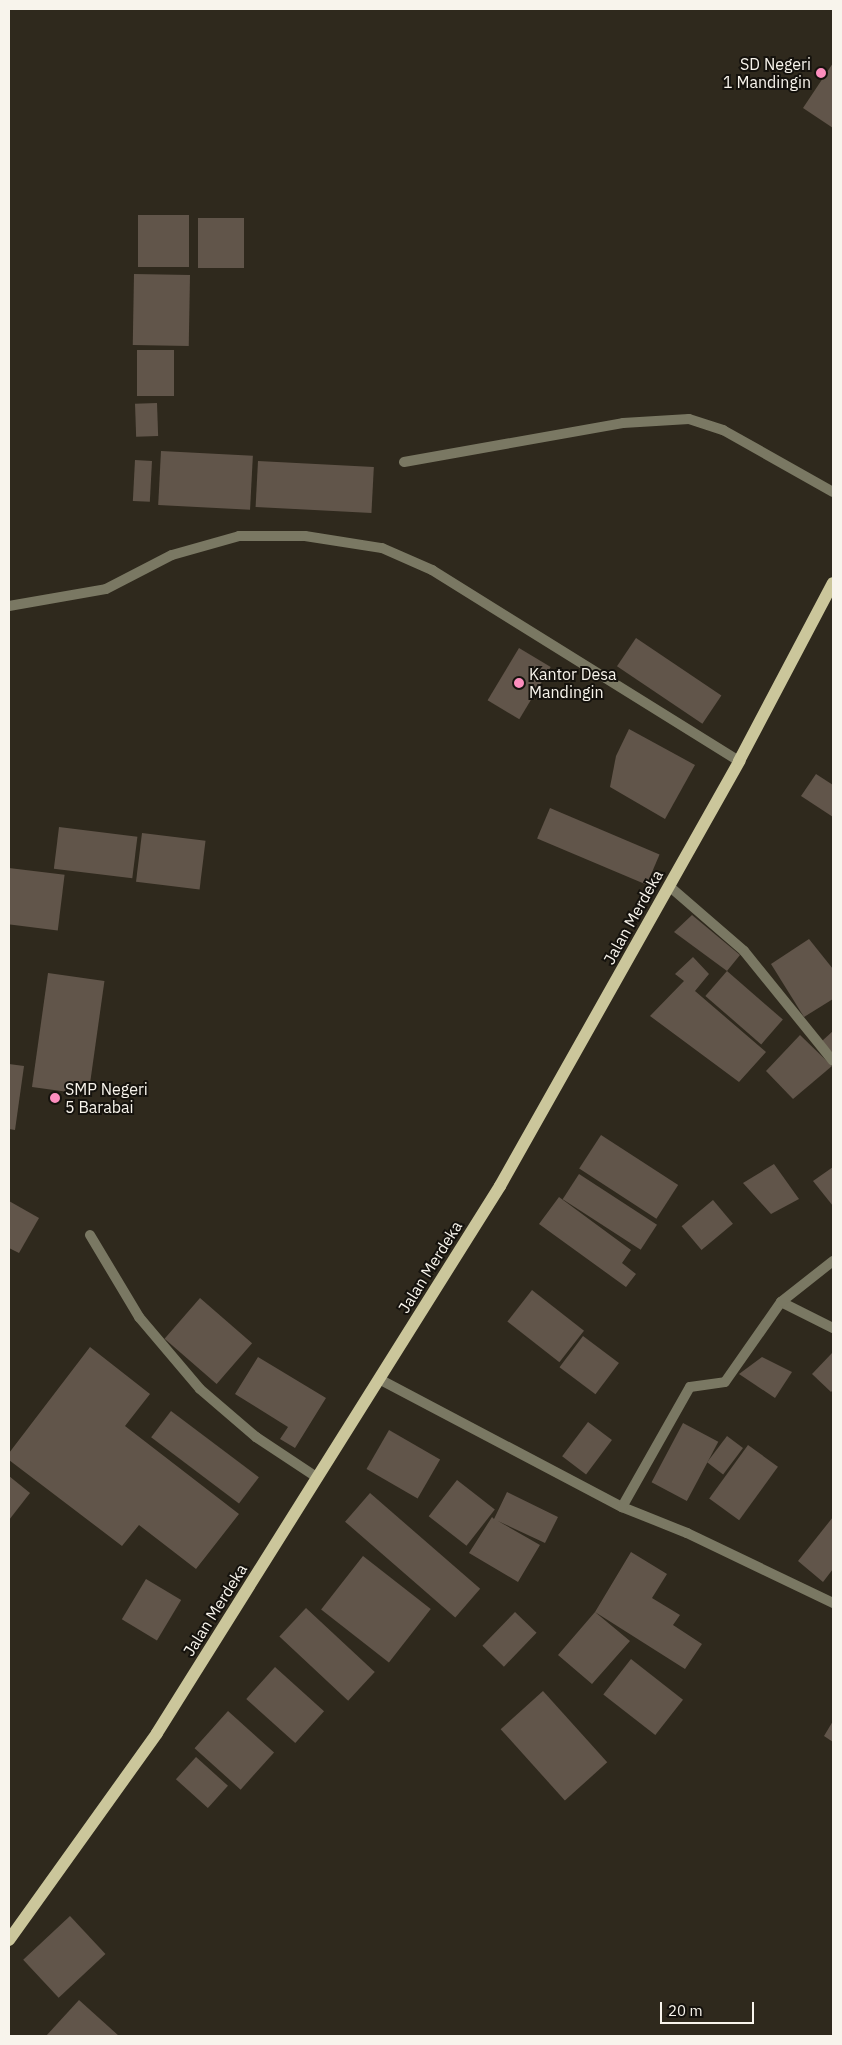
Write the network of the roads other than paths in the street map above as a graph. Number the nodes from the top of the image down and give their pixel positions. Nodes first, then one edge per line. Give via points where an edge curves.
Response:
1 (404, 462) dead end
2 (833, 492) edge
3 (833, 584) edge
4 (9, 606) edge
5 (739, 761) junction
6 (669, 886) junction
7 (833, 1061) edge
8 (90, 1235) dead end
9 (833, 1261) edge
10 (781, 1302) junction
11 (833, 1328) edge
12 (379, 1379) junction
13 (318, 1478) junction
14 (622, 1507) junction
15 (833, 1603) edge
16 (9, 1940) edge

1 - 2 street via 622,423 689,419 723,430
3 - 5 main road, Jalan Merdeka
4 - 5 street via 106,589 172,555 239,536 305,536 382,548 432,570
5 - 6 main road, Jalan Merdeka
6 - 7 street via 744,951
6 - 12 main road, Jalan Merdeka via 500,1186
8 - 13 street via 139,1317 200,1389 256,1437
9 - 10 street
10 - 11 street
10 - 14 street via 725,1382 690,1387
12 - 13 main road, Jalan Merdeka
12 - 14 street
13 - 16 main road, Jalan Merdeka via 157,1733
14 - 15 street via 687,1533

